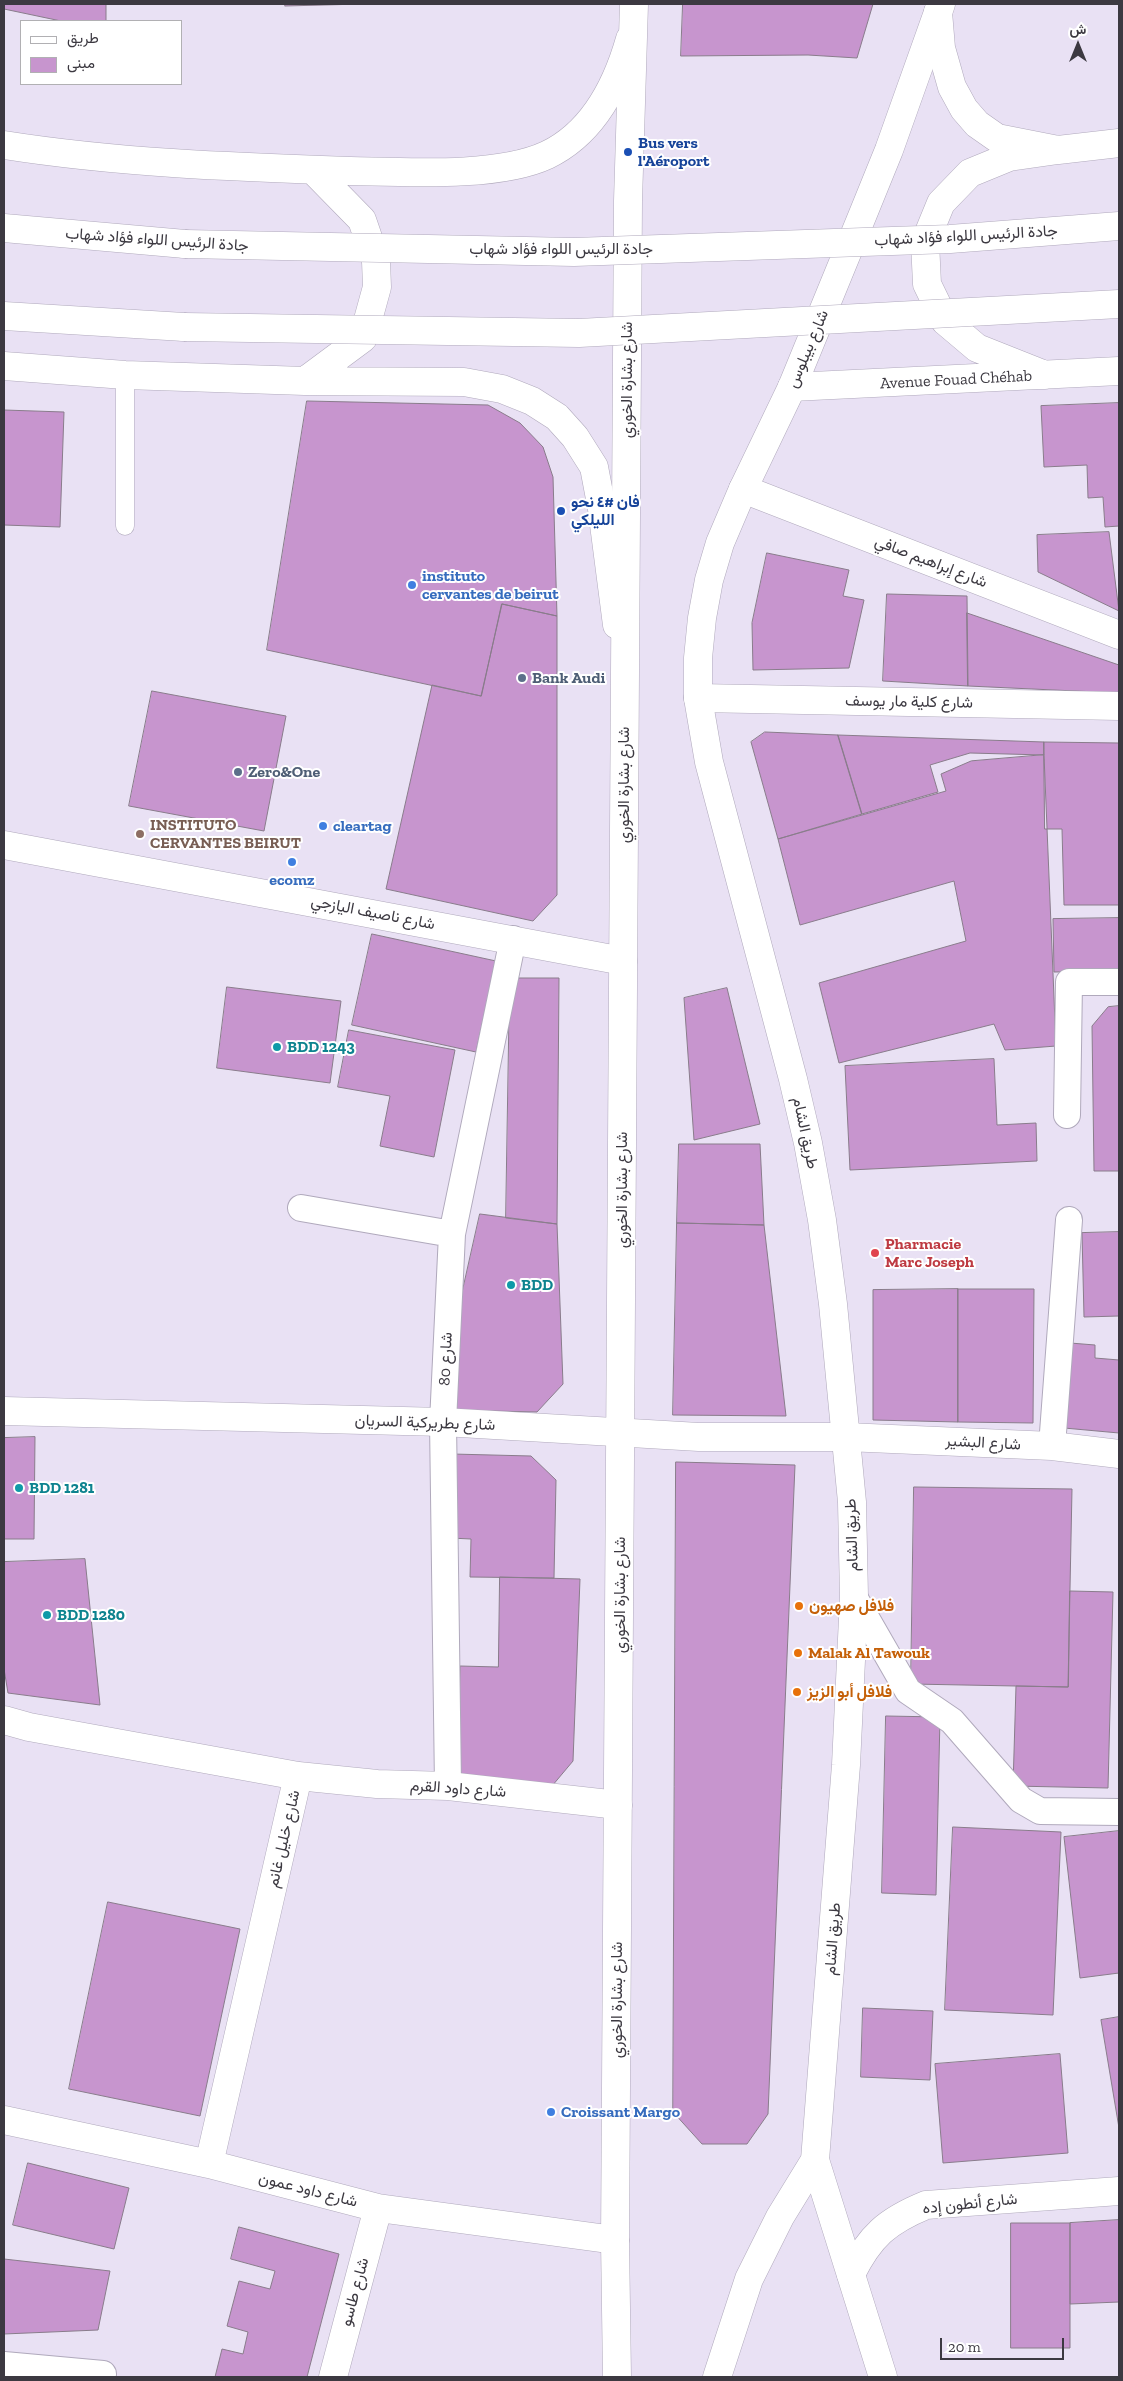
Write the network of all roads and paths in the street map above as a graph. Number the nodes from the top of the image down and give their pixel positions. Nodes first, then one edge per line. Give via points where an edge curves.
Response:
1 (634, 4) edge
2 (939, 8) edge
3 (632, 32) junction
4 (1119, 143) edge
5 (4, 145) edge
6 (1058, 150) junction
7 (313, 170) junction
8 (1119, 226) edge
9 (4, 228) edge
10 (1119, 304) edge
11 (4, 316) edge
12 (4, 366) edge
13 (1119, 371) edge
14 (125, 375) junction
15 (1045, 375) junction
16 (304, 381) junction
17 (792, 387) junction
18 (743, 489) junction
19 (125, 526) dead end
20 (1119, 634) edge
21 (625, 691) junction
22 (698, 698) junction
23 (1119, 706) edge
24 (4, 845) edge
25 (513, 939) junction
26 (623, 960) junction
27 (1119, 982) edge
28 (1067, 1115) dead end
29 (300, 1208) dead end
30 (1069, 1220) dead end
31 (452, 1234) junction
32 (4, 1411) edge
33 (443, 1422) junction
34 (621, 1432) junction
35 (846, 1437) junction
36 (1052, 1446) junction
37 (1119, 1454) edge
38 (854, 1597) junction
39 (4, 1720) edge
40 (298, 1776) junction
41 (448, 1786) junction
42 (618, 1805) junction
43 (1119, 1812) edge
44 (4, 2120) edge
45 (815, 2160) junction
46 (209, 2164) junction
47 (1119, 2191) edge
48 (378, 2208) junction
49 (615, 2240) junction
50 (851, 2274) junction
51 (4, 2365) edge
52 (103, 2374) dead end
53 (333, 2377) edge
54 (617, 2377) edge
55 (717, 2377) edge
56 (883, 2377) edge

1 - 3 main road, شارع بشارة الخوري
2 - 6 main road via 941,48 952,87 964,109 977,124 997,138
2 - 17 main road, شارع بيبلوس via 889,150
3 - 7 main road via 617,77 599,109 584,128 548,154 527,163 482,170
3 - 21 main road, شارع بشارة الخوري
4 - 6 main road
5 - 7 main road via 103,158
6 - 15 main road via 1009,157 970,173 941,203 925,242 927,284 945,320 977,348
7 - 16 main road via 362,220 376,261 377,287 363,338
8 - 9 main road, جادة الرئيس اللواء فؤاد شهاب, bridge via 950,239 574,252 185,244
10 - 11 main road, bridge via 578,333 184,327
12 - 14 main road
13 - 15 main road, Avenue Fouad Chéhab
14 - 16 main road
14 - 19 lane
15 - 17 main road, Avenue Fouad Chéhab
16 - 21 main road via 464,382 502,389 557,417 594,467
17 - 18 main road, شارع بيبلوس
18 - 20 main road, شارع إبراهيم صافي
18 - 22 main road, شارع بيبلوس via 709,580 698,658
21 - 26 main road, شارع بشارة الخوري
22 - 23 main road, شارع كلية مار يوسف
22 - 35 main road, طريق الشام via 716,795 808,1143 832,1304
24 - 25 main road, شارع ناصيف اليازجي via 46,845
25 - 26 main road, شارع ناصيف اليازجي
25 - 31 street, شارع 80
26 - 34 main road, شارع بشارة الخوري
27 - 28 street via 1069,982
29 - 31 street
30 - 36 street
31 - 33 street, شارع 80
32 - 33 main road, شارع بطريركية السريان
33 - 34 main road, شارع بطريركية السريان
33 - 41 street, شارع 80
34 - 35 main road, شارع بطريركية السريان via 699,1437
34 - 42 main road, شارع بشارة الخوري
35 - 36 main road, شارع البشير
35 - 38 main road, طريق الشام via 852,1502
36 - 37 main road, شارع البشير
38 - 43 street via 908,1691 952,1721 1021,1800 1040,1811
38 - 45 main road, طريق الشام via 846,1765
39 - 40 main road, شارع خليل غانم
40 - 41 main road, شارع داود القرم via 377,1784
40 - 46 main road, شارع خليل غانم
41 - 42 main road, شارع داود القرم
42 - 49 main road, شارع بشارة الخوري
44 - 46 main road, شارع داود عمون
45 - 50 main road, طريق الشام
45 - 55 main road via 780,2217 749,2279
46 - 48 main road, شارع داود عمون
47 - 50 main road, شارع أنطون إده via 926,2205 901,2215 879,2230 863,2250
48 - 49 main road, شارع داود عمون
48 - 53 main road, شارع طاسو
49 - 54 main road, شارع بشارة الخوري
50 - 56 main road, طريق الشام
51 - 52 street

